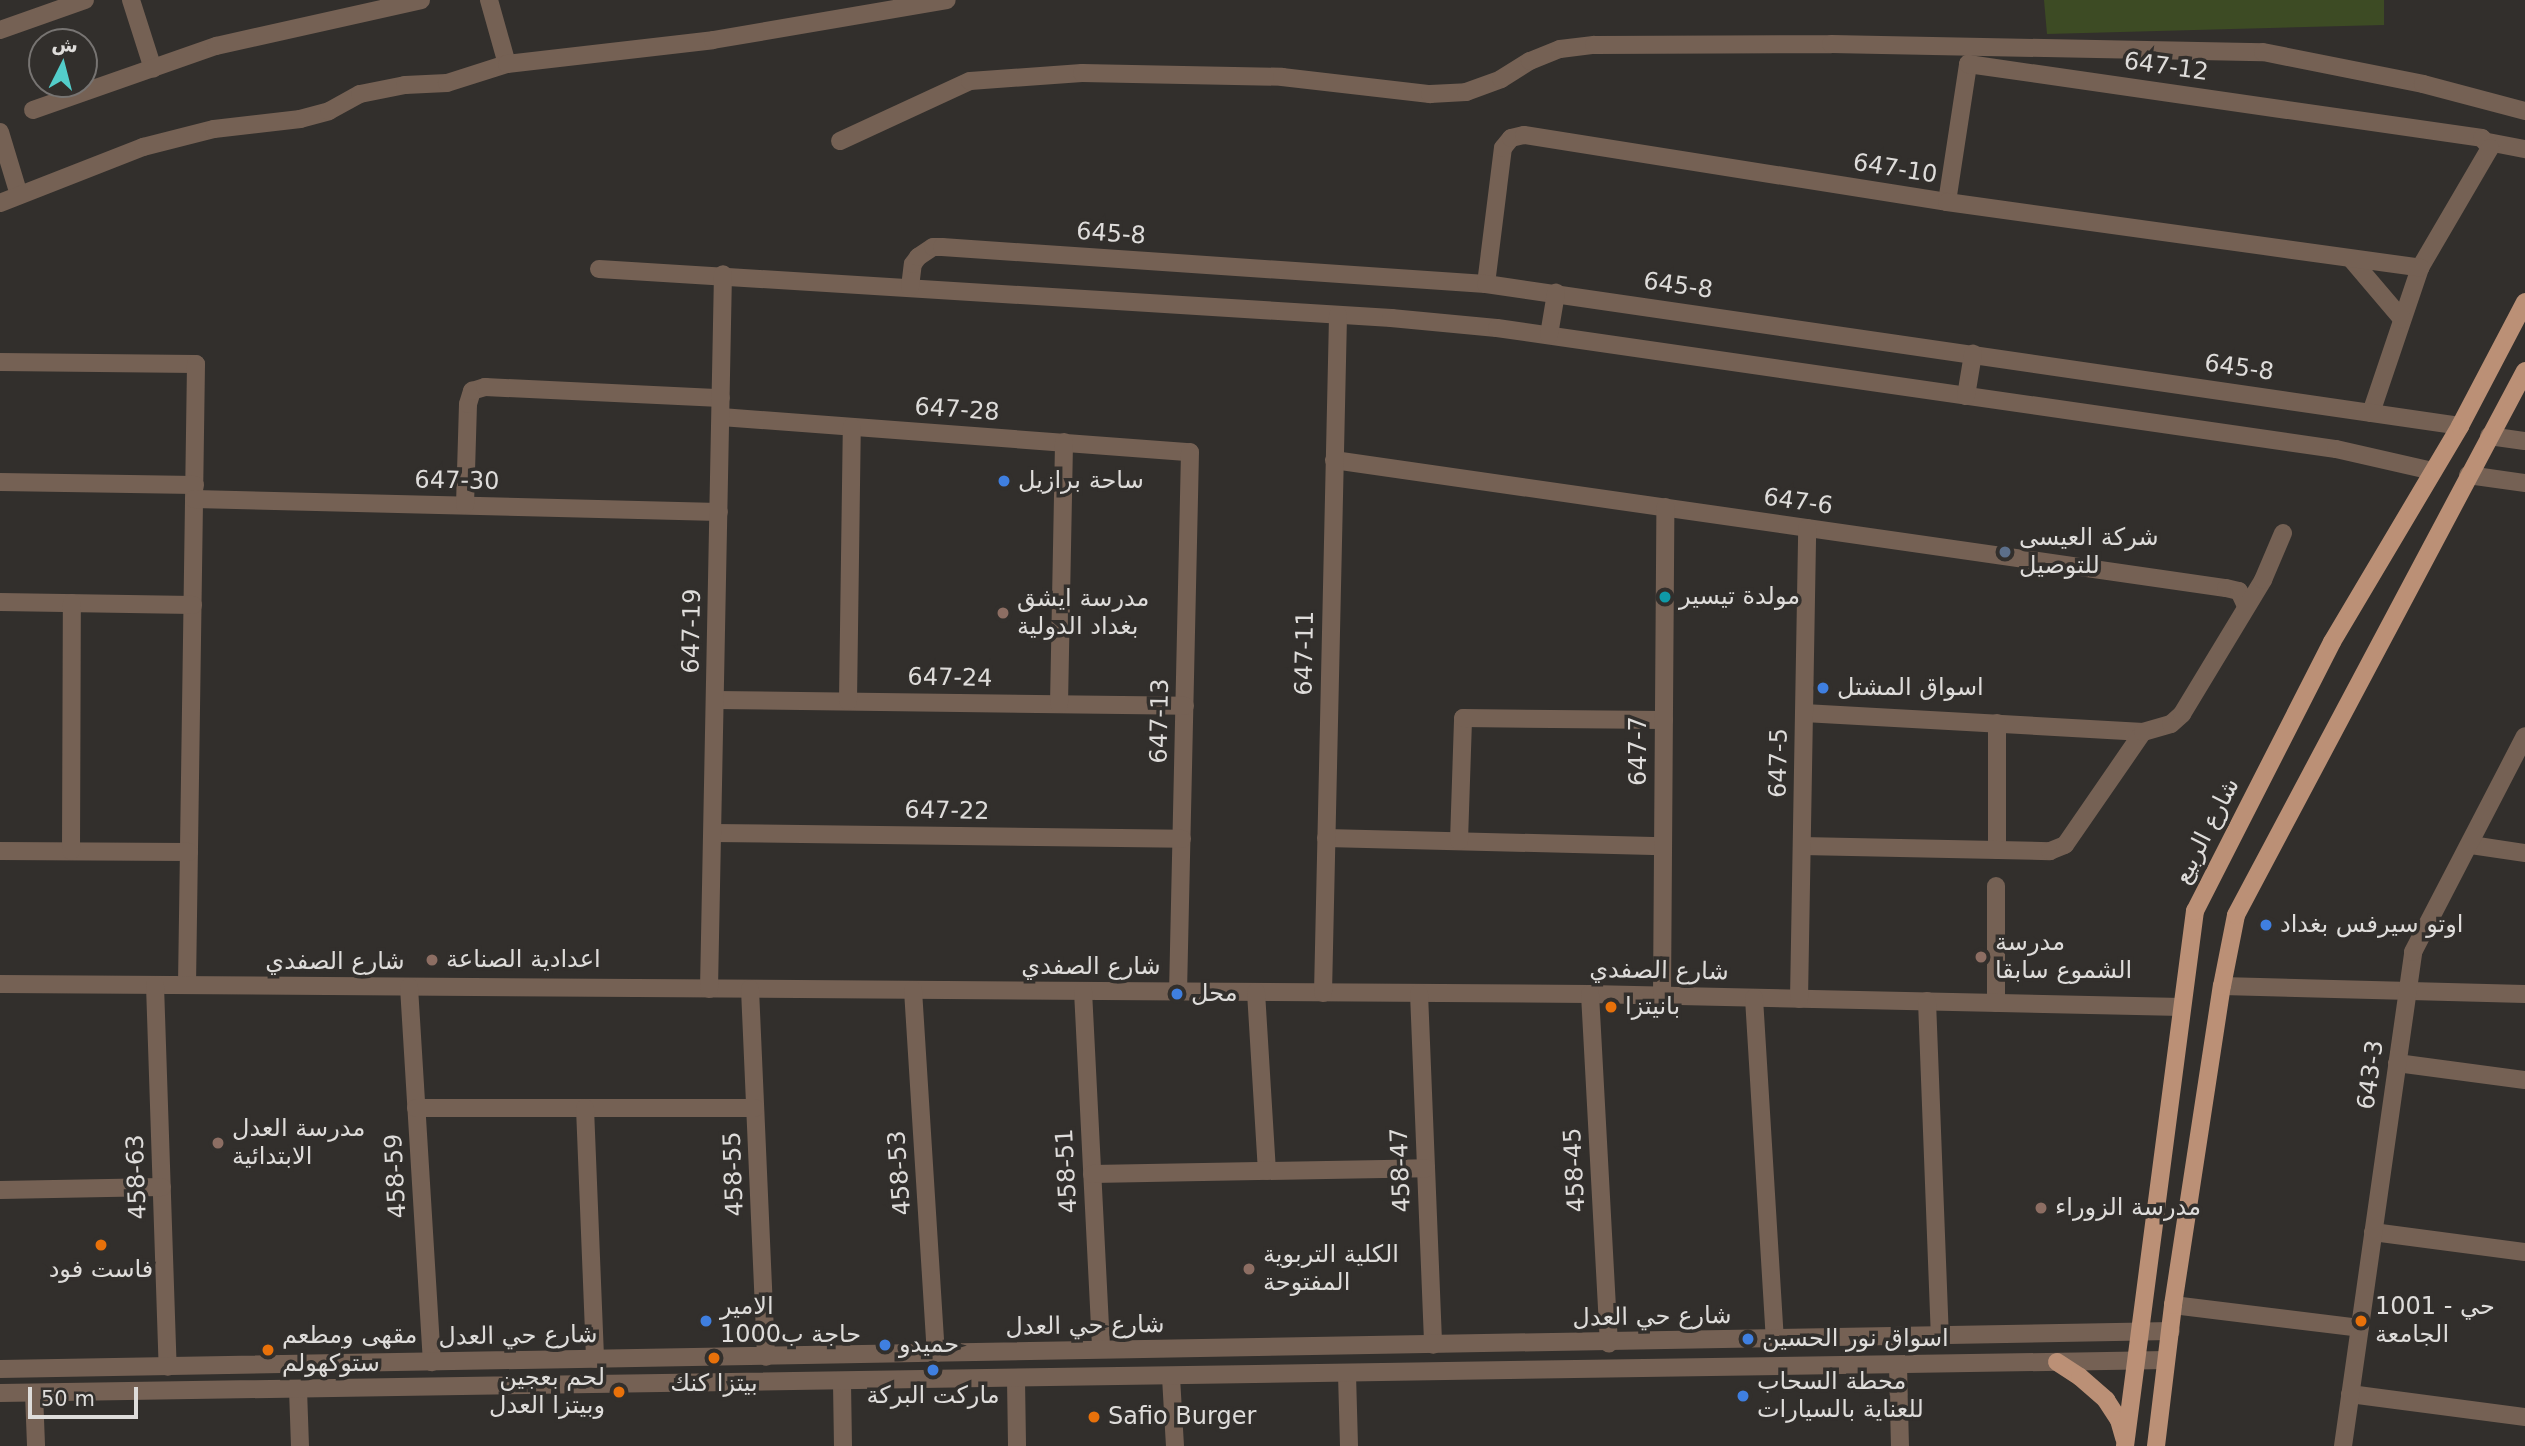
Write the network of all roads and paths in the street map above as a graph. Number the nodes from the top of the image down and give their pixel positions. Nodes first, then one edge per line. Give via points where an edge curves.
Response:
1 (85, 0) edge
2 (131, 0) edge
3 (421, 0) edge
4 (489, 0) edge
5 (947, 0) edge
6 (0, 30) edge
7 (508, 64) junction
8 (153, 69) junction
9 (33, 110) dead end
10 (2525, 111) edge
11 (0, 132) edge
12 (841, 141) dead end
13 (2489, 145) junction
14 (2525, 149) edge
15 (19, 195) junction
16 (1947, 202) junction
17 (0, 203) edge
18 (2351, 259) junction
19 (2420, 268) junction
20 (600, 269) dead end
21 (723, 274) junction
22 (1486, 284) junction
23 (910, 287) junction
24 (1556, 293) junction
25 (2525, 302) edge
26 (1338, 315) junction
27 (2402, 319) junction
28 (1549, 335) junction
29 (1973, 354) junction
30 (0, 362) edge
31 (2525, 371) edge
32 (1966, 396) junction
33 (721, 398) junction
34 (2371, 412) junction
35 (721, 417) junction
36 (2460, 426) junction
37 (852, 427) junction
38 (2489, 436) junction
39 (2525, 441) edge
40 (1064, 442) junction
41 (1191, 452) joint
42 (1334, 460) junction
43 (2433, 471) junction
44 (2468, 475) junction
45 (0, 482) edge
46 (2525, 483) edge
47 (195, 492) junction
48 (466, 505) junction
49 (1665, 507) junction
50 (719, 512) junction
51 (1807, 528) junction
52 (2283, 533) dead end
53 (0, 602) edge
54 (72, 603) junction
55 (193, 605) junction
56 (2246, 606) junction
57 (715, 700) junction
58 (848, 701) junction
59 (1059, 704) junction
60 (1185, 706) junction
61 (1804, 713) junction
62 (1664, 720) junction
63 (1997, 723) junction
64 (2143, 732) junction
65 (2525, 738) edge
66 (713, 833) junction
67 (1326, 838) junction
68 (1182, 839) junction
69 (1459, 841) junction
70 (2471, 845) junction
71 (1663, 846) junction
72 (1802, 846) junction
73 (1997, 850) junction
74 (0, 851) edge
75 (71, 851) junction
76 (189, 852) junction
77 (2525, 853) edge
78 (1996, 886) dead end
79 (0, 984) edge
80 (155, 985) junction
81 (187, 985) junction
82 (2222, 986) junction
83 (409, 987) junction
84 (709, 989) junction
85 (750, 989) junction
86 (2408, 989) junction
87 (913, 990) junction
88 (1083, 991) junction
89 (1178, 992) junction
90 (1256, 992) junction
91 (1323, 993) junction
92 (1419, 993) junction
93 (1590, 994) junction
94 (2525, 994) edge
95 (1662, 996) junction
96 (1755, 998) junction
97 (1799, 999) junction
98 (1927, 1002) junction
99 (1996, 1003) junction
100 (2182, 1007) junction
101 (2397, 1063) junction
102 (2525, 1080) edge
103 (416, 1108) junction
104 (585, 1108) junction
105 (755, 1108) junction
106 (1426, 1168) junction
107 (1267, 1171) junction
108 (1092, 1174) junction
109 (162, 1187) junction
110 (0, 1190) edge
111 (2373, 1232) junction
112 (2525, 1252) edge
113 (2173, 1305) junction
114 (2360, 1328) junction
115 (2171, 1331) junction
116 (2140, 1333) junction
117 (1931, 1337) junction
118 (1774, 1339) junction
119 (1679, 1342) junction
120 (1609, 1343) junction
121 (1433, 1345) junction
122 (1101, 1349) junction
123 (936, 1353) junction
124 (766, 1357) junction
125 (595, 1359) junction
126 (663, 1359) junction
127 (2166, 1360) junction
128 (2136, 1361) junction
129 (432, 1362) junction
130 (2057, 1362) junction
131 (1923, 1364) junction
132 (1898, 1365) junction
133 (168, 1367) junction
134 (1679, 1368) junction
135 (0, 1369) edge
136 (1347, 1374) junction
137 (1171, 1377) junction
138 (1016, 1380) junction
139 (842, 1382) junction
140 (665, 1384) junction
141 (298, 1389) junction
142 (0, 1393) edge
143 (34, 1393) junction
144 (2350, 1394) junction
145 (2525, 1417) edge
146 (2125, 1444) edge
147 (36, 1446) edge
148 (300, 1446) edge
149 (843, 1446) edge
150 (1017, 1446) edge
151 (1175, 1446) edge
152 (1349, 1446) edge
153 (1900, 1446) edge
154 (2156, 1446) edge
155 (2343, 1446) edge

1 - 6 street
2 - 8 street
3 - 8 street via 216,46
4 - 7 street
5 - 7 street via 713,40
7 - 15 street via 447,83 360,94 300,120 214,130 143,147
8 - 9 street
10 - 12 street via 2423,84 2263,52 1594,45 1560,49 1466,92 1430,94 1282,77 1082,73 970,81
11 - 15 street
13 - 14 street
13 - 16 street, 647-12 via 2482,138 1968,64
13 - 19 street
15 - 17 street
16 - 18 street, 647-10
16 - 22 street, 647-10 via 1524,135 1511,138 1503,148
18 - 19 street, 647-10
18 - 27 street
19 - 27 street
20 - 21 street
21 - 23 street
21 - 33 street, 647-19
22 - 23 street, 645-8 via 933,247 913,264
22 - 24 street, 645-8
23 - 26 street
24 - 28 street
24 - 29 street, 645-8
25 - 36 main road, شارع الربيع
26 - 28 street
26 - 42 street, 647-11
27 - 34 street
28 - 32 street
29 - 32 street
29 - 34 street, 645-8
30 - 47 street via 196,364
31 - 38 main road
32 - 43 street via 2348,451
33 - 35 street, 647-19
33 - 48 street via 485,387 472,391
34 - 36 street, 645-8
35 - 37 street, 647-28
35 - 50 street, 647-19
36 - 43 main road, شارع الربيع
37 - 40 street, 647-28
37 - 58 street
38 - 39 street
38 - 44 main road
40 - 41 street, 647-28
40 - 59 street
41 - 60 street, 647-13
42 - 49 street, 647-6
42 - 67 street, 647-11
43 - 100 main road, شارع الربيع via 2332,642 2194,911
44 - 46 street
44 - 82 main road via 2236,915
45 - 47 street, 647-30
47 - 48 street, 647-30
47 - 55 street
48 - 50 street, 647-30
49 - 51 street, 647-6
49 - 62 street, 647-7
50 - 57 street, 647-19
51 - 56 street, 647-6 via 2226,588 2239,592
51 - 61 street, 647-5
52 - 56 street
53 - 54 street
54 - 55 street
54 - 75 street
55 - 76 street
56 - 64 street via 2182,714 2171,724
57 - 58 street, 647-24
57 - 66 street, 647-19
58 - 59 street, 647-24
59 - 60 street, 647-24
60 - 68 street, 647-13
61 - 63 street
61 - 72 street, 647-5
62 - 69 street via 1463,718
62 - 71 street, 647-7
63 - 64 street
63 - 73 street
64 - 73 street via 2066,845 2050,851
65 - 70 street, 643-3
66 - 68 street, 647-22
66 - 84 street, 647-19
67 - 69 street
67 - 91 street, 647-11
68 - 89 street, 647-13
69 - 71 street
70 - 77 street
70 - 86 street, 643-3 via 2413,952
71 - 95 street, 647-7
72 - 73 street
72 - 97 street, 647-5
74 - 75 street
75 - 76 street
76 - 81 street
78 - 99 street
79 - 80 street, شارع الصفدي
80 - 81 street, شارع الصفدي
80 - 109 street, 458-63
81 - 83 street, شارع الصفدي
82 - 86 street
82 - 113 main road
83 - 84 street, شارع الصفدي
83 - 103 street, 458-59
84 - 85 street, شارع الصفدي
85 - 87 street, شارع الصفدي
85 - 105 street, 458-55
86 - 94 street
86 - 101 street, 643-3
87 - 88 street, شارع الصفدي
87 - 123 street, 458-53
88 - 89 street, شارع الصفدي
88 - 108 street, 458-51
89 - 90 street, شارع الصفدي
90 - 91 street, شارع الصفدي
90 - 107 street
91 - 92 street, شارع الصفدي
92 - 93 street, شارع الصفدي
92 - 106 street, 458-47
93 - 95 street, شارع الصفدي
93 - 120 street, 458-45
95 - 96 street, شارع الصفدي
96 - 97 street, شارع الصفدي
96 - 118 street
97 - 98 street, شارع الصفدي
98 - 99 street, شارع الصفدي
98 - 117 street
99 - 100 street, شارع الصفدي
100 - 116 main road, شارع الربيع
101 - 102 street
101 - 111 street, 643-3
103 - 104 street
103 - 129 street, 458-59
104 - 105 street
104 - 125 street
105 - 124 street, 458-55
106 - 107 street
106 - 121 street, 458-47
107 - 108 street
108 - 122 street, 458-51
109 - 110 street
109 - 133 street, 458-63
111 - 112 street
111 - 114 street, 643-3
113 - 114 street
113 - 115 main road
114 - 144 street, 643-3
115 - 116 street, شارع حي العدل
115 - 127 main road
116 - 117 street, شارع حي العدل
116 - 128 main road, شارع الربيع
117 - 118 street, شارع حي العدل
117 - 131 street
118 - 119 street, شارع حي العدل
119 - 120 street, شارع حي العدل
119 - 134 street
120 - 121 street, شارع حي العدل
121 - 122 street, شارع حي العدل
122 - 123 street, شارع حي العدل
123 - 124 street, شارع حي العدل
124 - 126 street, شارع حي العدل
125 - 126 street, شارع حي العدل
125 - 129 street, شارع حي العدل
126 - 140 street
127 - 128 street, شارع حي العدل
127 - 154 main road
128 - 130 street, شارع حي العدل
128 - 146 main road, شارع الربيع
129 - 133 street, شارع حي العدل
130 - 131 street, شارع حي العدل
130 - 146 main road via 2106,1400 2119,1420
131 - 132 street, شارع حي العدل
132 - 134 street, شارع حي العدل
132 - 153 street
133 - 135 street, شارع حي العدل
134 - 136 street, شارع حي العدل
136 - 137 street, شارع حي العدل
136 - 152 street
137 - 138 street, شارع حي العدل
137 - 151 street
138 - 139 street, شارع حي العدل
138 - 150 street
139 - 140 street, شارع حي العدل
139 - 149 street
140 - 141 street, شارع حي العدل
141 - 143 street, شارع حي العدل
141 - 148 street
142 - 143 street, شارع حي العدل
143 - 147 street
144 - 145 street
144 - 155 street, 643-3

